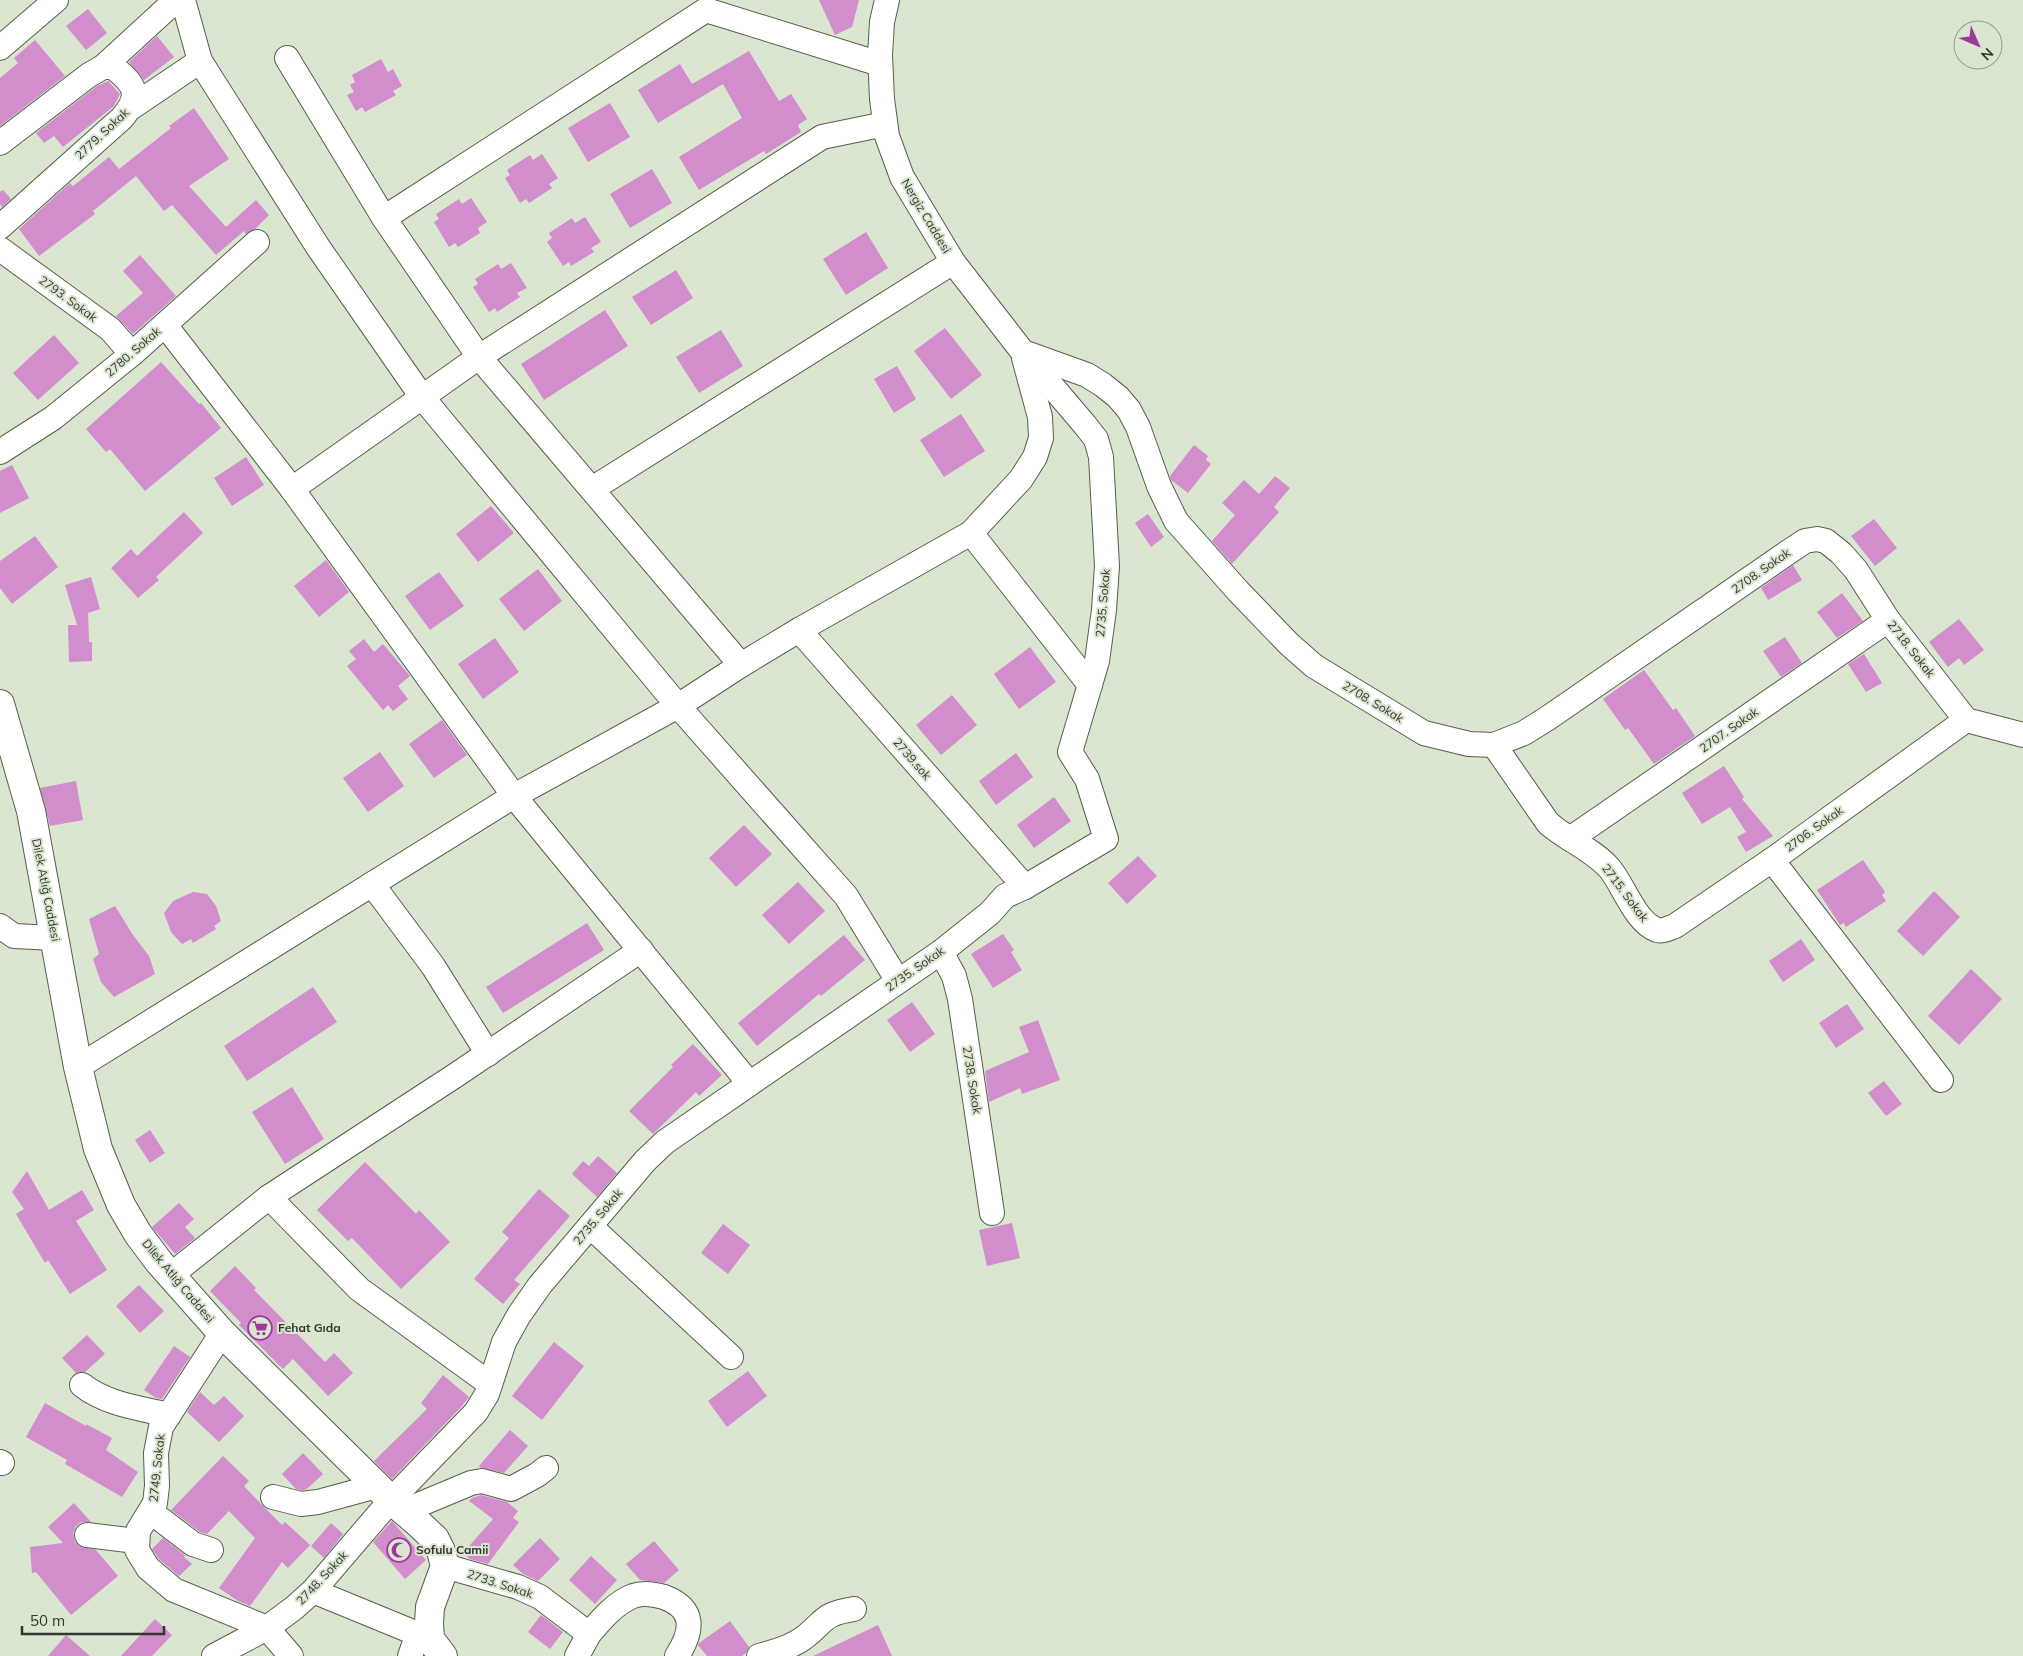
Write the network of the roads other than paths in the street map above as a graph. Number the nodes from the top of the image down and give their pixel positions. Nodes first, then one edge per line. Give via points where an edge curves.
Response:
1 (56, 0) edge
2 (176, 0) edge
3 (183, 0) edge
4 (887, 0) edge
5 (0, 48) edge
6 (287, 58) dead end
7 (200, 61) junction
8 (880, 64) junction
9 (103, 67) junction
10 (132, 107) junction
11 (885, 124) junction
12 (0, 143) edge
13 (384, 218) junction
14 (0, 226) edge
15 (257, 242) dead end
16 (0, 249) edge
17 (953, 262) junction
18 (164, 325) junction
19 (1022, 351) junction
20 (132, 354) junction
21 (479, 357) junction
22 (422, 398) junction
23 (0, 452) edge
24 (292, 489) junction
25 (592, 489) junction
26 (971, 533) junction
27 (1817, 539) joint
28 (1888, 620) junction
29 (799, 630) junction
30 (741, 665) junction
31 (1090, 685) junction
32 (0, 704) edge
33 (678, 706) junction
34 (1966, 720) junction
35 (2023, 734) edge
36 (1494, 745) junction
37 (10, 769) edge
38 (514, 796) junction
39 (1570, 839) junction
40 (1772, 860) junction
41 (372, 884) junction
42 (1025, 887) junction
43 (0, 926) edge
44 (1657, 930) joint
45 (55, 938) junction
46 (640, 950) junction
47 (941, 952) junction
48 (898, 981) junction
49 (488, 1054) junction
50 (78, 1067) junction
51 (1942, 1080) dead end
52 (749, 1083) junction
53 (269, 1197) junction
54 (992, 1213) dead end
55 (590, 1226) junction
56 (171, 1275) junction
57 (222, 1333) junction
58 (732, 1357) dead end
59 (490, 1384) junction
60 (82, 1385) dead end
61 (168, 1415) junction
62 (546, 1468) dead end
63 (273, 1497) dead end
64 (391, 1499) junction
65 (151, 1512) junction
66 (87, 1535) dead end
67 (136, 1541) junction
68 (211, 1550) dead end
69 (445, 1566) junction
70 (313, 1591) junction
71 (854, 1609) dead end
72 (267, 1628) junction
73 (589, 1634) junction
74 (425, 1646) edge
75 (214, 1656) edge
76 (291, 1656) edge
77 (577, 1656) edge
78 (677, 1656) edge
79 (759, 1656) edge

1 - 5 street
2 - 9 street
3 - 7 street
4 - 8 street, Nergiz Caddesi via 882,22
6 - 13 street
7 - 10 street
7 - 22 street via 318,247
8 - 11 street, Nergiz Caddesi
8 - 13 street via 706,10
9 - 10 street, 2779. Sokak via 113,67 133,89 135,99
9 - 12 street
10 - 14 street, 2779. Sokak
11 - 17 street, Nergiz Caddesi via 902,177
11 - 21 street via 822,137
13 - 21 street
15 - 18 street, 2780. Sokak
16 - 20 street, 2793. Sokak via 110,330
17 - 19 street, Nergiz Caddesi
17 - 25 street
18 - 20 street, 2780. Sokak
18 - 24 street
19 - 26 street via 1040,417 1041,438 1035,458 1022,479
19 - 31 street, 2735. Sokak via 1096,439 1101,457 1107,566 1097,660
19 - 36 street, 2708. Sokak via 1087,375 1118,397 1138,426 1158,486 1176,521 1244,598 1314,666 1424,732 1469,744
20 - 23 street, 2780. Sokak via 53,418
21 - 22 street
21 - 25 street
22 - 24 street
22 - 33 street
24 - 38 street
25 - 30 street
26 - 29 street
26 - 31 street
27 - 28 street, 2718. Sokak via 1826,542 1849,561
27 - 36 street, 2708. Sokak via 1805,541 1786,553 1548,718 1524,733
28 - 34 street, 2718. Sokak
28 - 39 street, 2707. Sokak
29 - 30 street
29 - 42 street, 2739.sok
30 - 33 street
31 - 42 street, 2735. Sokak via 1070,752 1087,779 1106,839
32 - 37 main road, Dilek Atlığ Caddesi
33 - 38 street
33 - 48 street via 846,896
34 - 35 street
34 - 40 street, 2706. Sokak
36 - 39 street, 2715. Sokak via 1538,811
37 - 45 main road, Dilek Atlığ Caddesi via 31,811
38 - 41 street
38 - 46 street
39 - 44 street, 2715. Sokak via 1610,869 1638,913
40 - 44 street, 2706. Sokak via 1675,926
40 - 51 street
41 - 49 street via 433,966
41 - 50 street
42 - 47 street, 2735. Sokak via 1006,896 990,914
43 - 45 street via 14,936
45 - 50 main road, Dilek Atlığ Caddesi
46 - 49 street
46 - 52 street
47 - 48 street, 2735. Sokak
47 - 54 street, 2738. Sokak via 954,976 960,999
48 - 52 street, 2735. Sokak
49 - 53 street
50 - 56 main road, Dilek Atlığ Caddesi via 108,1176 138,1234
52 - 55 street, 2735. Sokak via 665,1142
53 - 56 street
53 - 59 street via 359,1289
55 - 58 street
55 - 59 street, 2735. Sokak via 519,1315 504,1342
56 - 57 main road, Dilek Atlığ Caddesi
57 - 61 street, 2749. Sokak
57 - 64 main road, Dilek Atlığ Caddesi
59 - 64 street, 2735. Sokak via 476,1412
60 - 61 street via 106,1398
61 - 65 street, 2749. Sokak via 158,1438 157,1486
62 - 64 street via 511,1488 482,1481
63 - 64 street via 301,1504
64 - 69 main road, Dilek Atlığ Caddesi via 434,1540
64 - 70 street, 2748. Sokak
65 - 67 street, 2749. Sokak via 138,1531
65 - 68 street via 193,1544
66 - 67 street
67 - 72 street via 148,1568 174,1590
69 - 73 street, 2733. Sokak via 518,1587 540,1597
69 - 74 main road via 430,1607
70 - 72 street, 2748. Sokak
70 - 74 street
71 - 79 street via 831,1614 805,1637
72 - 75 street, 2748. Sokak
72 - 76 street
73 - 77 street
73 - 78 street via 620,1604 633,1596 648,1593 678,1603 687,1613 686,1642

